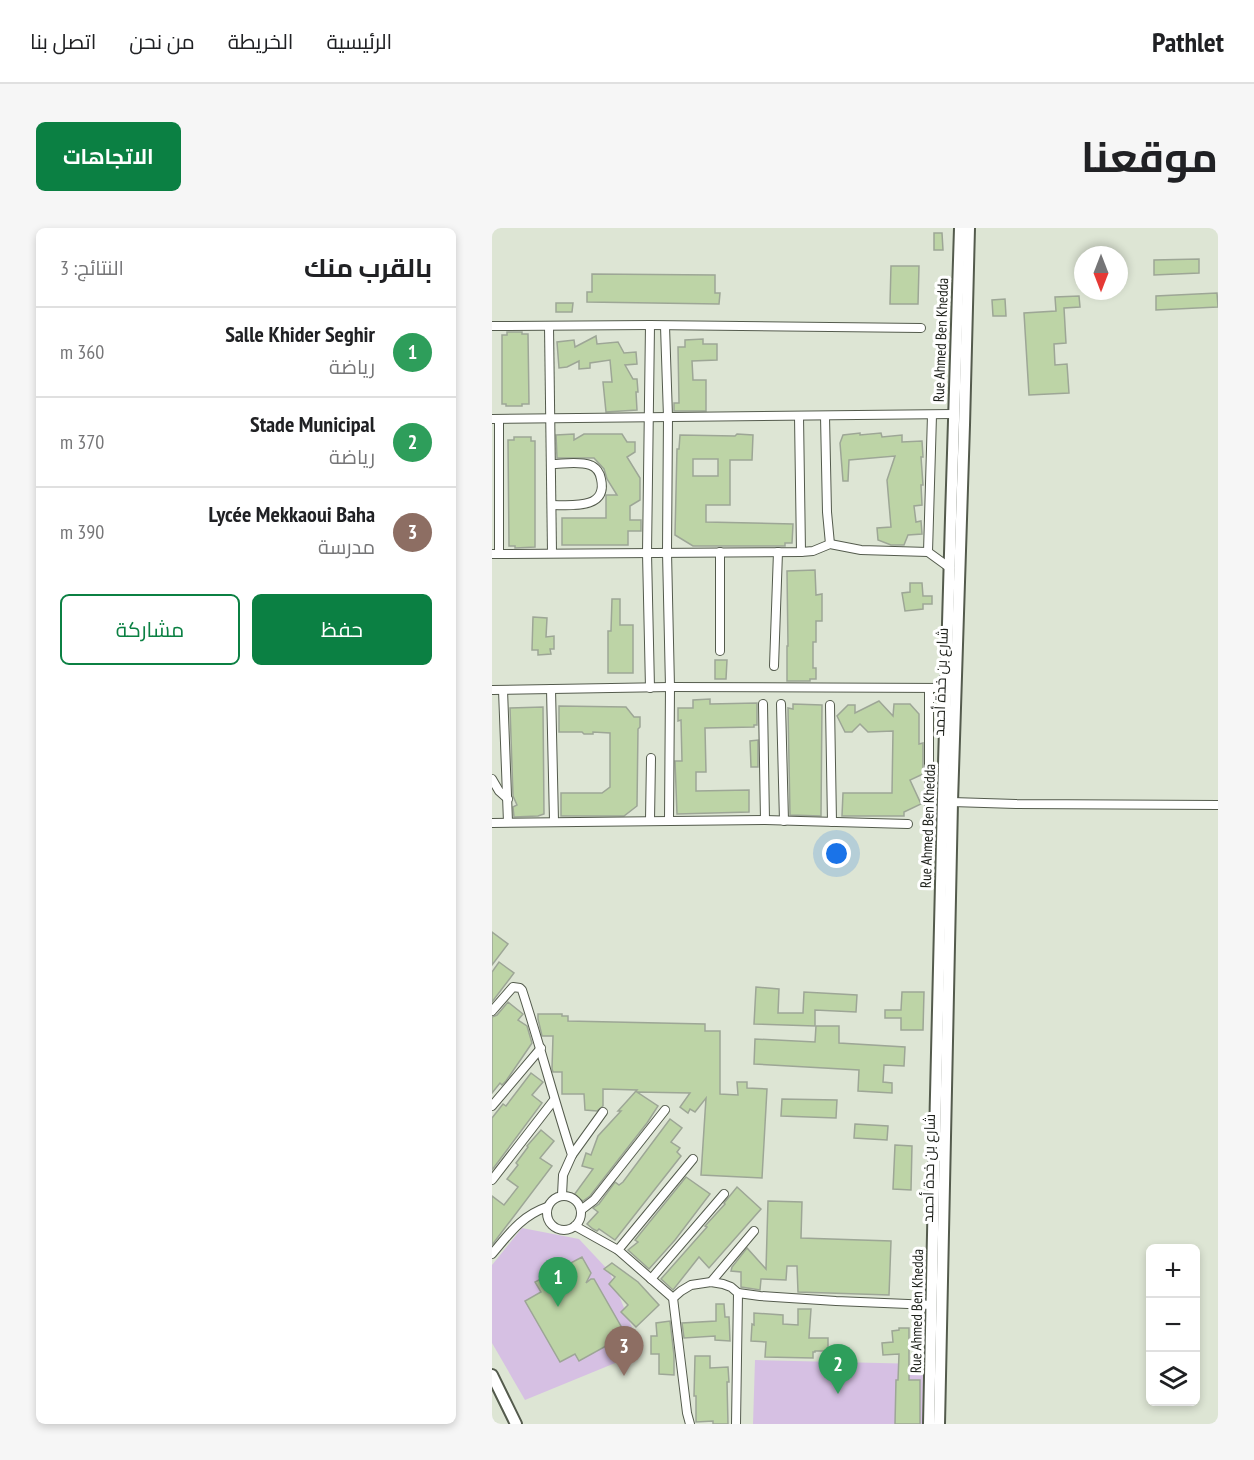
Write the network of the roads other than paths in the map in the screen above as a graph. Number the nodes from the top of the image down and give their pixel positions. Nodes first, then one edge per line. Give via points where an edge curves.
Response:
1 (960, 228) edge
2 (969, 228) edge
3 (958, 293) junction
4 (968, 303) junction
5 (492, 326) edge
6 (549, 326) junction
7 (650, 326) junction
8 (665, 326) junction
9 (921, 328) dead end
10 (953, 414) junction
11 (932, 415) junction
12 (798, 416) junction
13 (825, 416) junction
14 (650, 417) junction
15 (668, 417) junction
16 (551, 418) junction
17 (496, 419) edge
18 (551, 464) junction
19 (495, 465) edge
20 (552, 505) junction
21 (496, 507) edge
22 (830, 544) junction
23 (667, 552) junction
24 (720, 552) junction
25 (778, 552) junction
26 (801, 552) junction
27 (928, 552) junction
28 (552, 553) junction
29 (646, 553) junction
30 (496, 554) edge
31 (950, 568) junction
32 (720, 651) dead end
33 (774, 666) dead end
34 (670, 687) junction
35 (650, 688) junction
36 (928, 688) junction
37 (947, 688) junction
38 (551, 689) junction
39 (492, 690) edge
40 (503, 690) junction
41 (763, 704) dead end
42 (781, 704) dead end
43 (830, 705) dead end
44 (651, 758) dead end
45 (492, 779) edge
46 (508, 799) junction
47 (952, 802) junction
48 (1218, 805) edge
49 (929, 808) dead end
50 (650, 820) junction
51 (669, 820) junction
52 (765, 820) junction
53 (554, 821) junction
54 (784, 821) junction
55 (508, 822) junction
56 (832, 822) junction
57 (492, 823) edge
58 (908, 824) dead end
59 (492, 1011) edge
60 (541, 1048) junction
61 (554, 1101) junction
62 (492, 1106) edge
63 (666, 1110) dead end
64 (603, 1112) dead end
65 (572, 1155) junction
66 (693, 1159) dead end
67 (492, 1180) edge
68 (724, 1194) dead end
69 (562, 1195) junction
70 (547, 1208) junction
71 (581, 1210) junction
72 (575, 1226) junction
73 (754, 1231) dead end
74 (618, 1250) junction
75 (492, 1254) edge
76 (651, 1279) junction
77 (711, 1282) junction
78 (738, 1293) junction
79 (674, 1298) junction
80 (932, 1305) junction
81 (492, 1375) edge
82 (516, 1424) edge
83 (690, 1424) edge
84 (736, 1424) edge
85 (929, 1424) edge
86 (939, 1424) edge

1 - 3 main road, Rue Ahmed Ben Khedda
2 - 4 main road, شارع بن خدة أحمد
3 - 4 main road
3 - 10 main road, Rue Ahmed Ben Khedda
4 - 47 main road, شارع بن خدة أحمد
5 - 6 street
6 - 7 street
6 - 16 street
7 - 8 street
7 - 14 street
8 - 9 street
8 - 15 street
10 - 11 street
10 - 31 main road, Rue Ahmed Ben Khedda
11 - 13 street
11 - 27 street
12 - 13 street
12 - 15 street
12 - 26 street
13 - 22 street
14 - 15 street
14 - 16 street
14 - 29 street
15 - 23 street
16 - 17 street
16 - 18 street
17 - 19 street
18 - 20 street
18 - 20 street via 589,465 597,470 602,484 598,497 588,504
19 - 21 street
20 - 28 street
21 - 30 street
22 - 26 street
22 - 27 street via 861,550
23 - 24 street
23 - 29 street
23 - 34 street
24 - 25 street
24 - 32 street
25 - 26 street
25 - 33 street
27 - 31 street
28 - 29 street
28 - 30 street
29 - 35 street
31 - 37 main road, Rue Ahmed Ben Khedda
34 - 35 street
34 - 36 street
34 - 51 street
35 - 38 street
36 - 37 street
36 - 49 street
37 - 80 main road, Rue Ahmed Ben Khedda
38 - 40 street
38 - 53 street
39 - 40 street
40 - 46 street
41 - 52 street
42 - 54 street
43 - 56 street
44 - 50 street
45 - 46 street
46 - 55 street
47 - 48 street
47 - 86 main road, شارع بن خدة أحمد
50 - 51 street
50 - 53 street
51 - 52 street
52 - 54 street
53 - 55 street
54 - 56 street
55 - 57 street
56 - 58 street
59 - 60 street via 510,989 520,988
60 - 61 street
60 - 62 street
61 - 65 street
61 - 67 street
63 - 71 street via 594,1200
64 - 65 street
65 - 69 street via 563,1175
66 - 74 street
68 - 76 street
69 - 70 street via 555,1197
69 - 71 street via 574,1199
70 - 72 street via 547,1219 554,1227 565,1230
70 - 75 street via 526,1217
71 - 72 street
72 - 74 street
73 - 77 street
74 - 76 street
76 - 79 street
77 - 78 street
77 - 79 street via 692,1285
78 - 80 street
78 - 84 street
79 - 83 street
80 - 85 main road, Rue Ahmed Ben Khedda
81 - 82 main road

